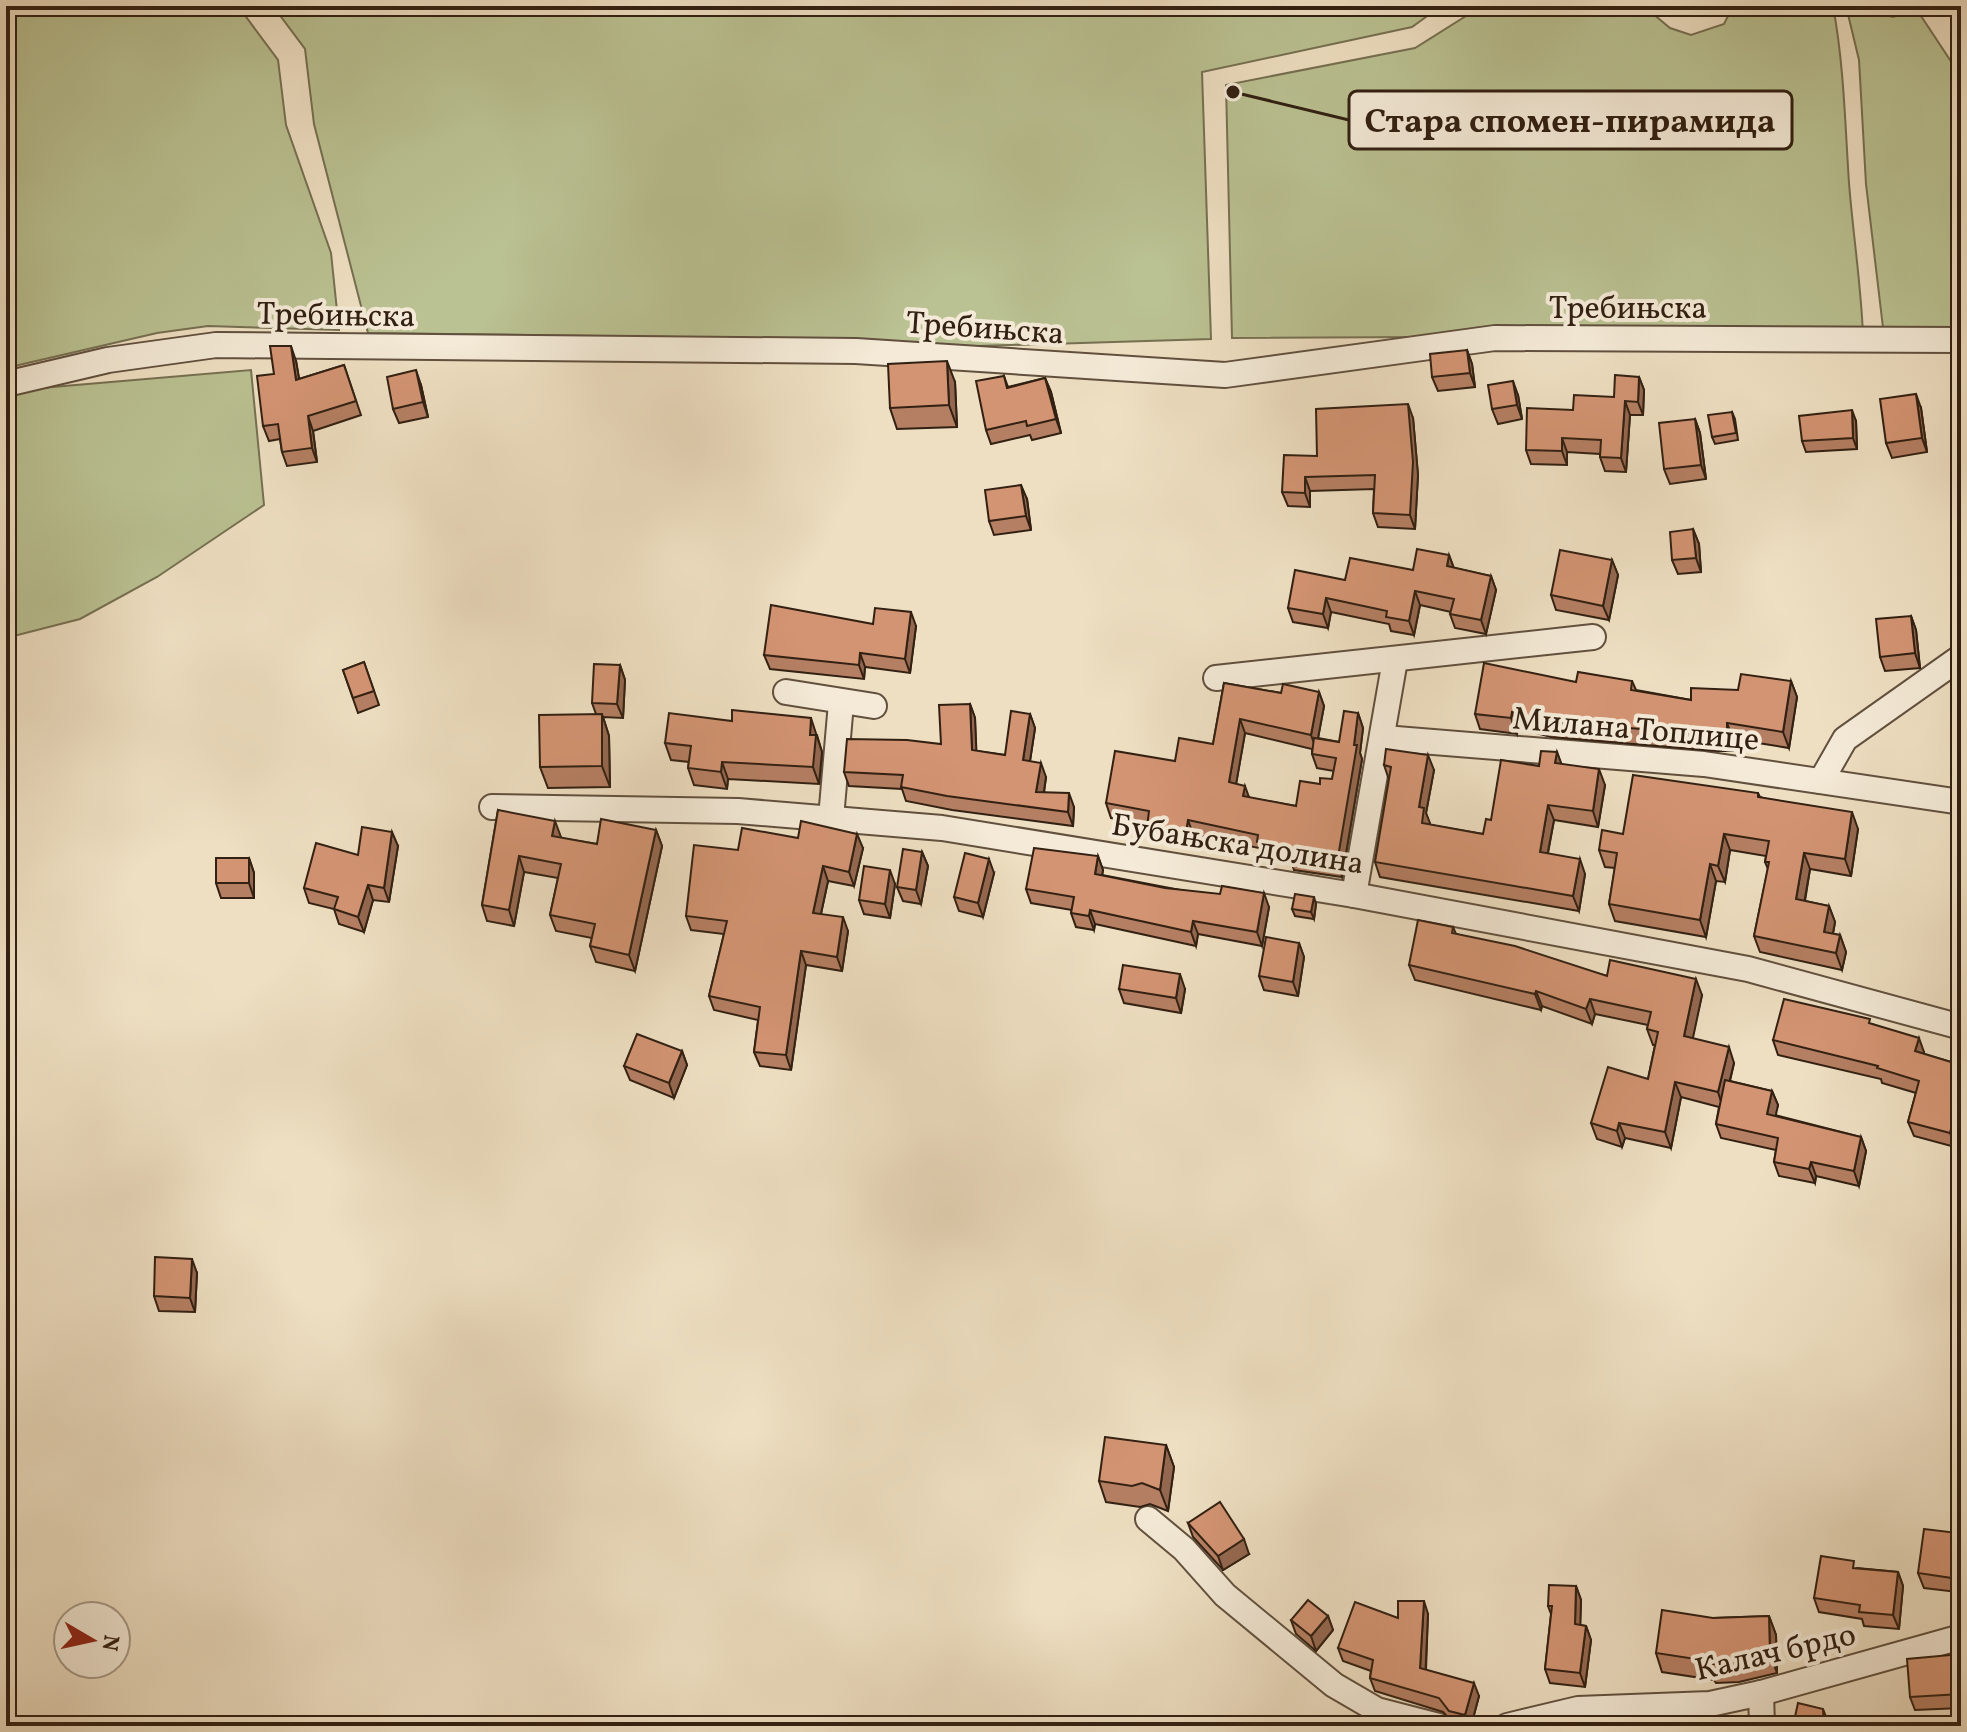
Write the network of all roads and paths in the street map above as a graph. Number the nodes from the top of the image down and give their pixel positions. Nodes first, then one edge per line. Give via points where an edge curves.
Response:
1 (1961, 340) edge
2 (6, 384) edge
3 (1593, 637) dead end
4 (1961, 657) edge
5 (1395, 660) junction
6 (1216, 678) dead end
7 (786, 692) dead end
8 (841, 703) junction
9 (874, 706) dead end
10 (1384, 738) junction
11 (1821, 781) junction
12 (1961, 802) edge
13 (492, 807) dead end
14 (831, 818) junction
15 (1354, 895) junction
16 (1961, 1027) edge
17 (1148, 1519) dead end
18 (1961, 1637) edge
19 (1761, 1693) junction
20 (1439, 1726) edge
21 (1507, 1726) edge
22 (1762, 1726) edge

1 - 2 street, Требињска via 1495,338 1225,375 856,351 216,345 108,360
3 - 5 street
4 - 11 street via 1845,739
5 - 6 street
5 - 10 street
7 - 8 street
8 - 9 street
8 - 14 street
10 - 11 street, Милана Топлице via 1704,764
10 - 15 street
11 - 12 street, Милана Топлице
13 - 14 street, Бубањска долина via 682,809
14 - 15 street, Бубањска долина via 942,828
15 - 16 street, Бубањска долина via 1748,969
17 - 20 street via 1225,1595 1334,1685 1377,1710
18 - 19 street, Калач брдо
19 - 21 street, Калач брдо via 1710,1704 1578,1709
19 - 22 street

